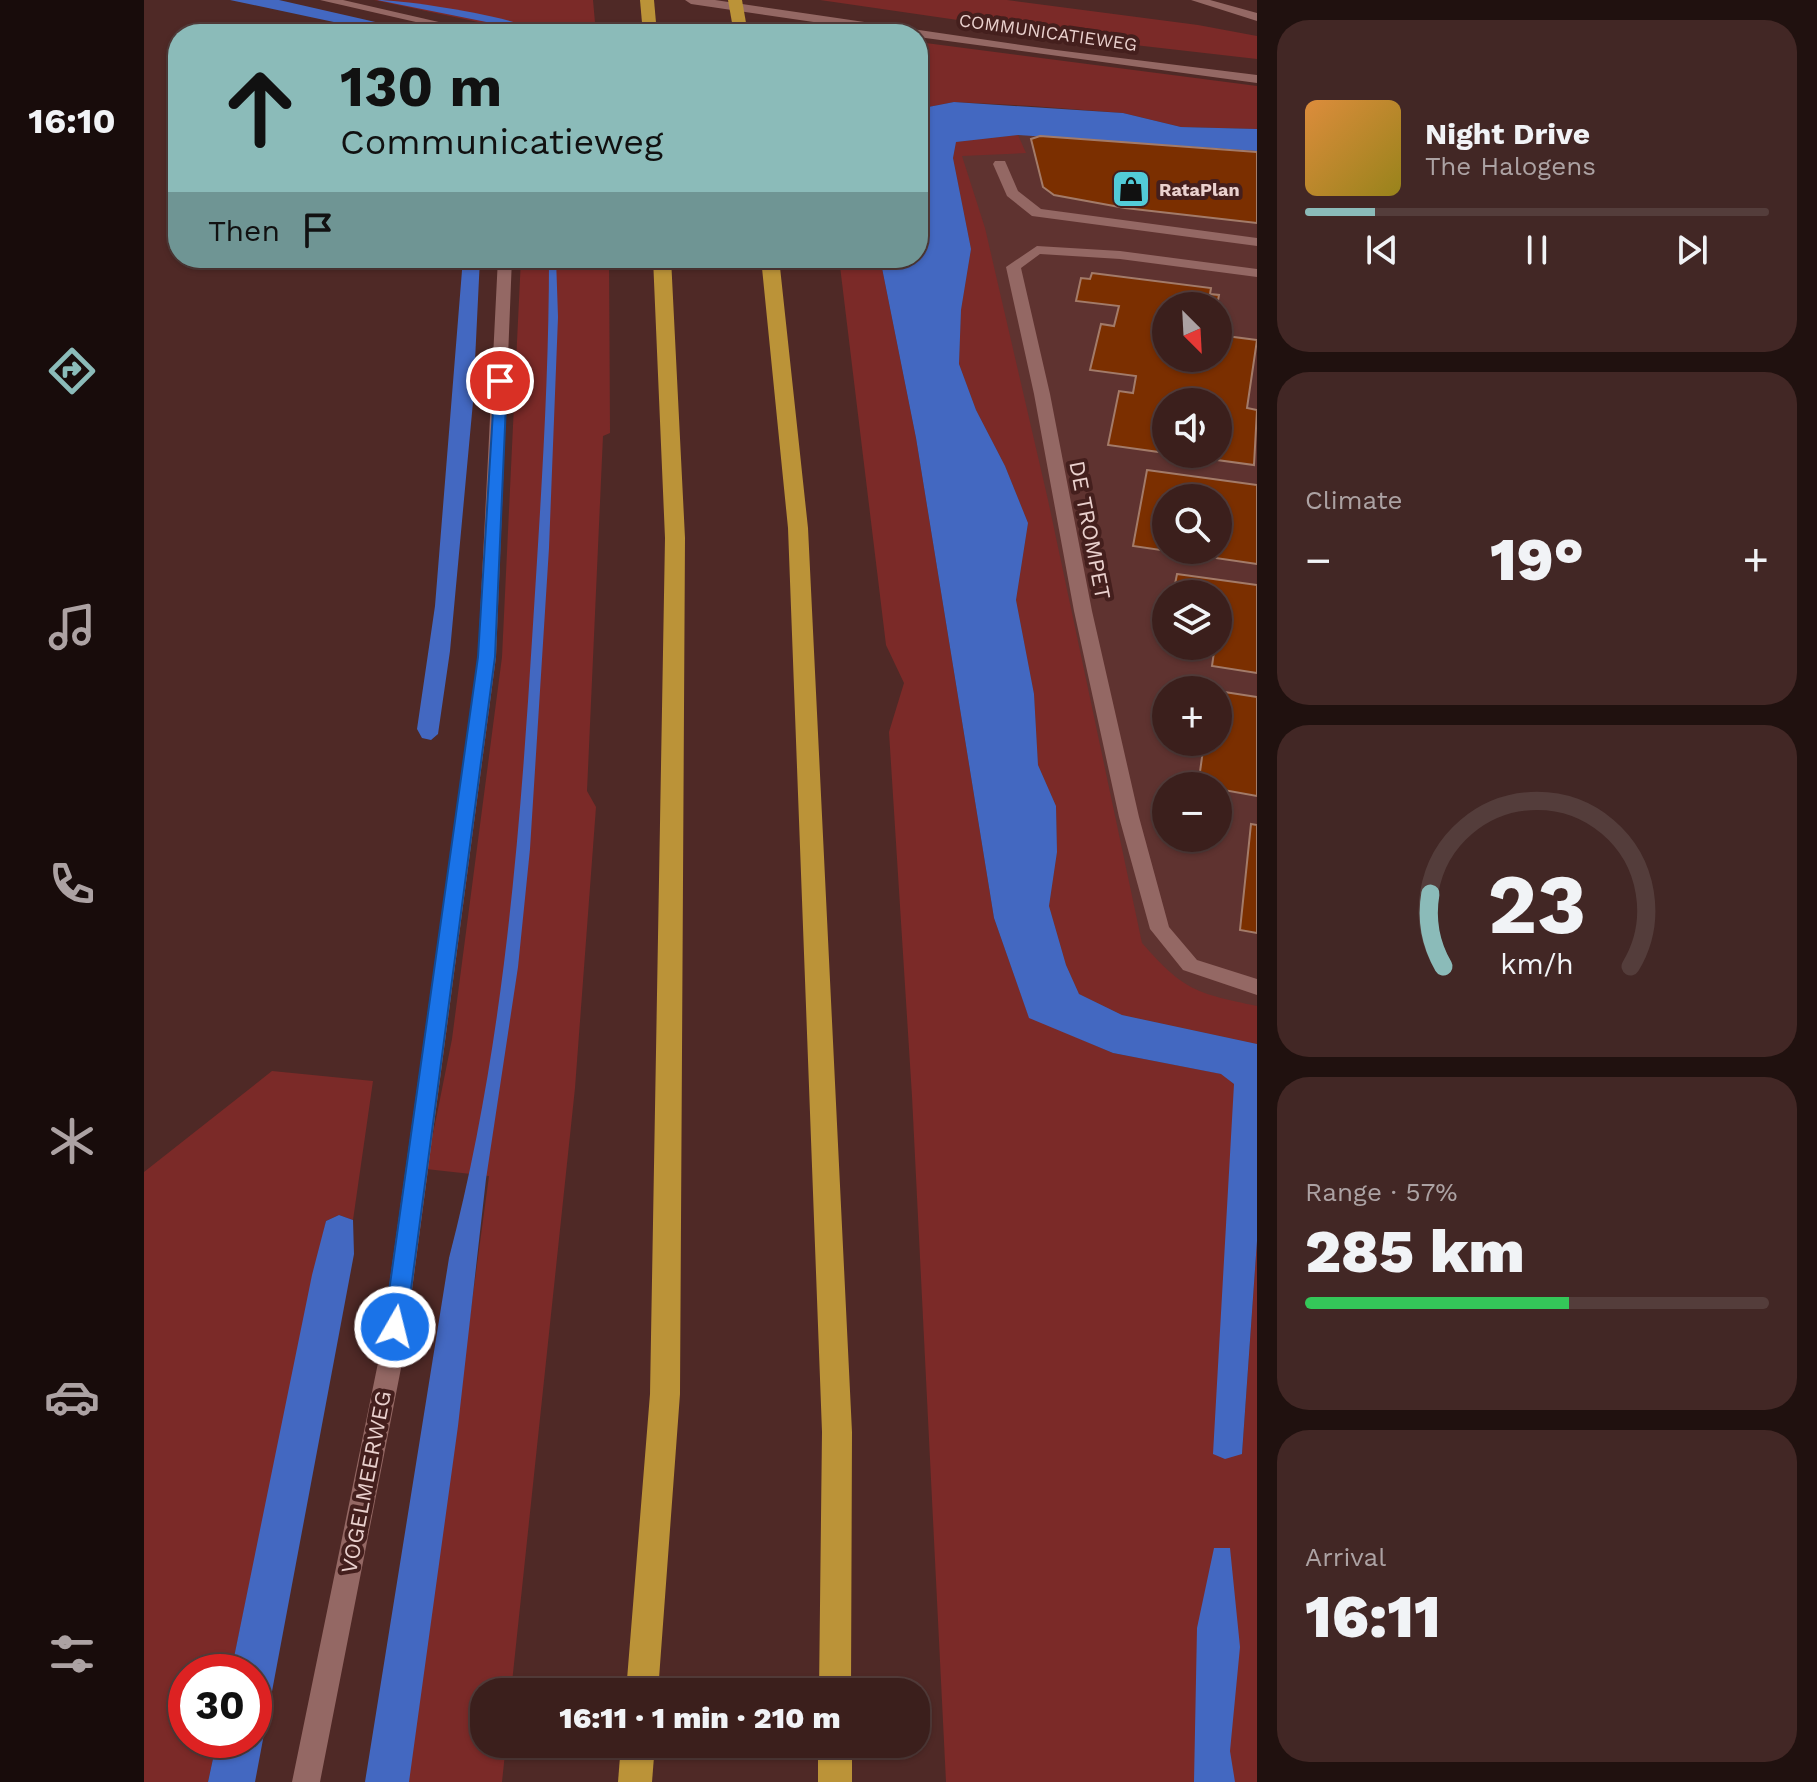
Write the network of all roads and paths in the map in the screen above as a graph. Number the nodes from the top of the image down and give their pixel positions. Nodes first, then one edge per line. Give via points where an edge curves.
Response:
1 (326, 0) edge
2 (647, 0) edge
3 (691, 0) edge
4 (735, 0) edge
5 (1197, 0) edge
6 (1257, 17) edge
7 (438, 24) edge
8 (649, 24) edge
9 (739, 24) edge
10 (856, 24) edge
11 (928, 34) edge
12 (1257, 79) edge
13 (1000, 164) dead end
14 (1085, 237) junction
15 (1257, 242) edge
16 (505, 268) edge
17 (662, 268) edge
18 (771, 268) edge
19 (1257, 273) edge
20 (1257, 987) edge
21 (643, 1678) edge
22 (835, 1678) edge
23 (637, 1758) edge
24 (835, 1758) edge
25 (306, 1782) edge
26 (635, 1782) edge
27 (835, 1782) edge

1 - 7 street
2 - 8 highway
3 - 10 street, COMMUNICATIEWEG
4 - 9 highway
5 - 6 street
11 - 12 street, COMMUNICATIEWEG
13 - 14 street via 1012,193 1037,213
14 - 15 street
14 - 19 street, DE TROMPET
14 - 20 street, DE TROMPET via 1037,250 1013,267 1129,817 1160,929 1190,965
16 - 25 street, VOGELMEERWEG via 487,657 391,1358
17 - 21 highway via 675,538 665,1394
18 - 22 highway via 798,528 837,1432
23 - 26 highway
24 - 27 highway

